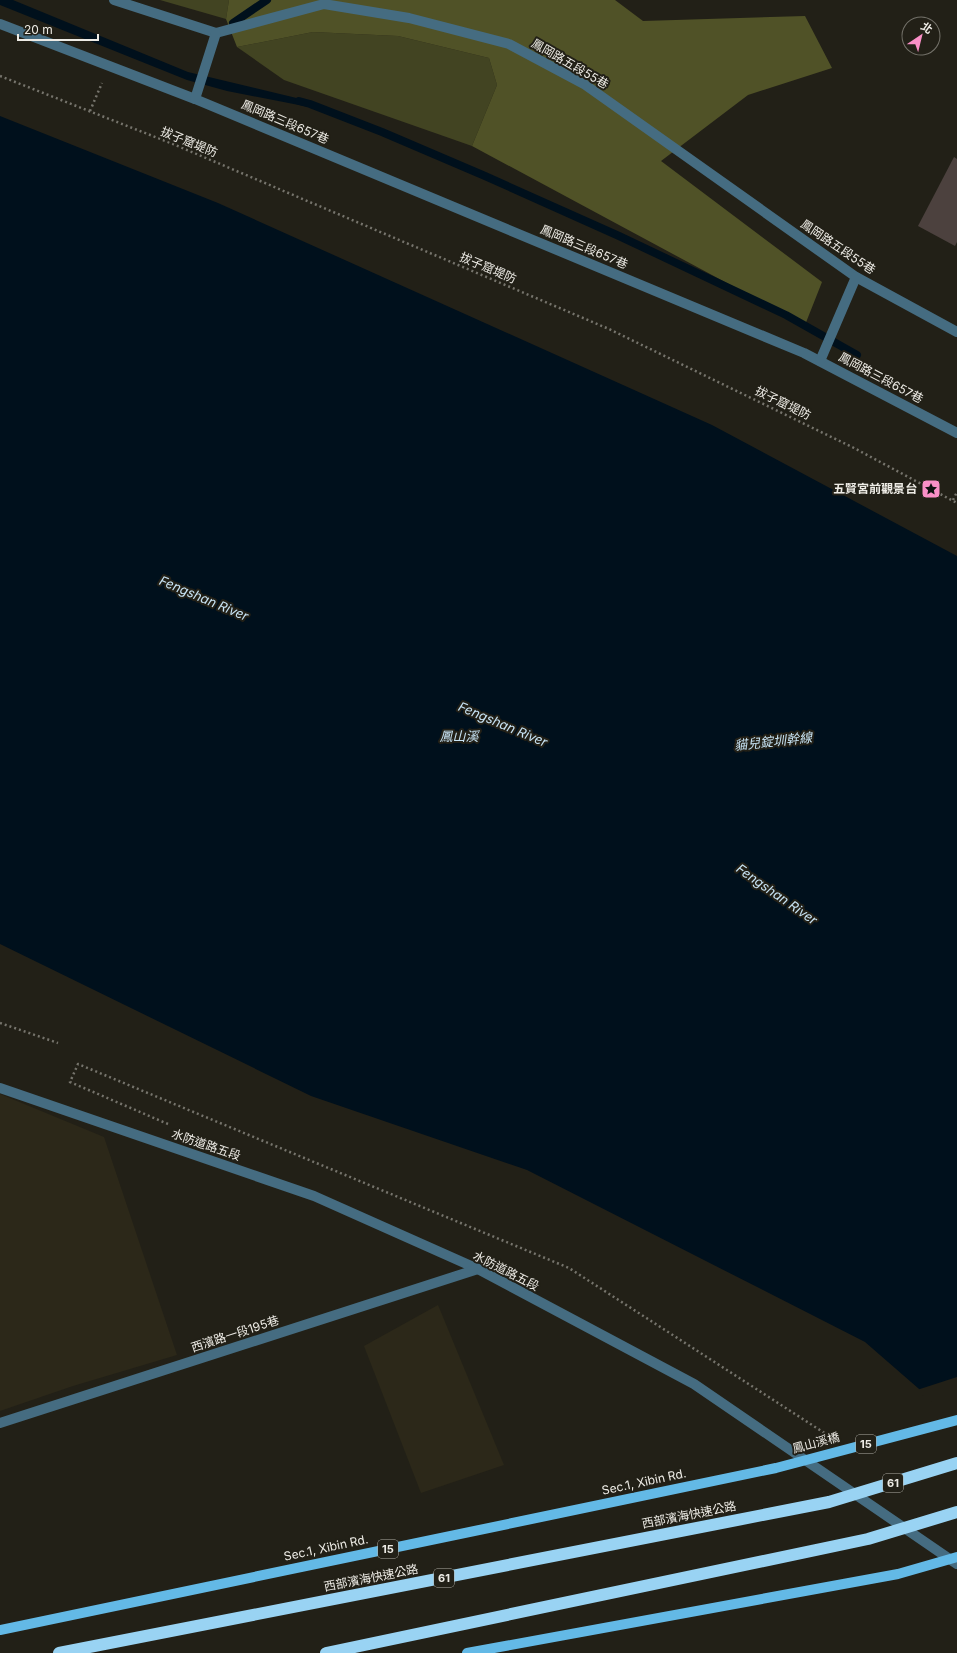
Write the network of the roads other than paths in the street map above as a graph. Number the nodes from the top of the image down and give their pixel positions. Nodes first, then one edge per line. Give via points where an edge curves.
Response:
1 (114, 0) edge
2 (0, 24) edge
3 (216, 33) junction
4 (194, 99) junction
5 (856, 277) junction
6 (957, 332) edge
7 (820, 361) junction
8 (957, 433) edge
9 (0, 1088) edge
10 (478, 1269) junction
11 (957, 1420) edge
12 (0, 1423) edge
13 (957, 1463) edge
14 (776, 1468) joint
15 (957, 1512) edge
16 (957, 1557) edge
17 (957, 1564) edge
18 (0, 1630) edge
19 (59, 1653) edge
20 (326, 1653) edge
21 (467, 1653) edge

1 - 3 street
2 - 4 street, 鳳岡路三段657巷
3 - 4 street
3 - 5 street, 鳳岡路五段55巷 via 324,4 409,18 509,44 584,84
4 - 7 street, 鳳岡路三段657巷
5 - 6 street, 鳳岡路五段55巷
5 - 7 street
7 - 8 street, 鳳岡路三段657巷
9 - 10 street, 水防道路五段 via 314,1196
10 - 12 street, 西濱路一段195巷
10 - 17 street, 水防道路五段 via 694,1384
11 - 14 main road, 鳳山溪橋 / 15
13 - 19 highway, 西部濱海快速公路 / 61 via 829,1502
14 - 18 main road, Sec.1, Xibin Rd. / 15
15 - 20 highway via 868,1539
16 - 21 main road via 898,1574

